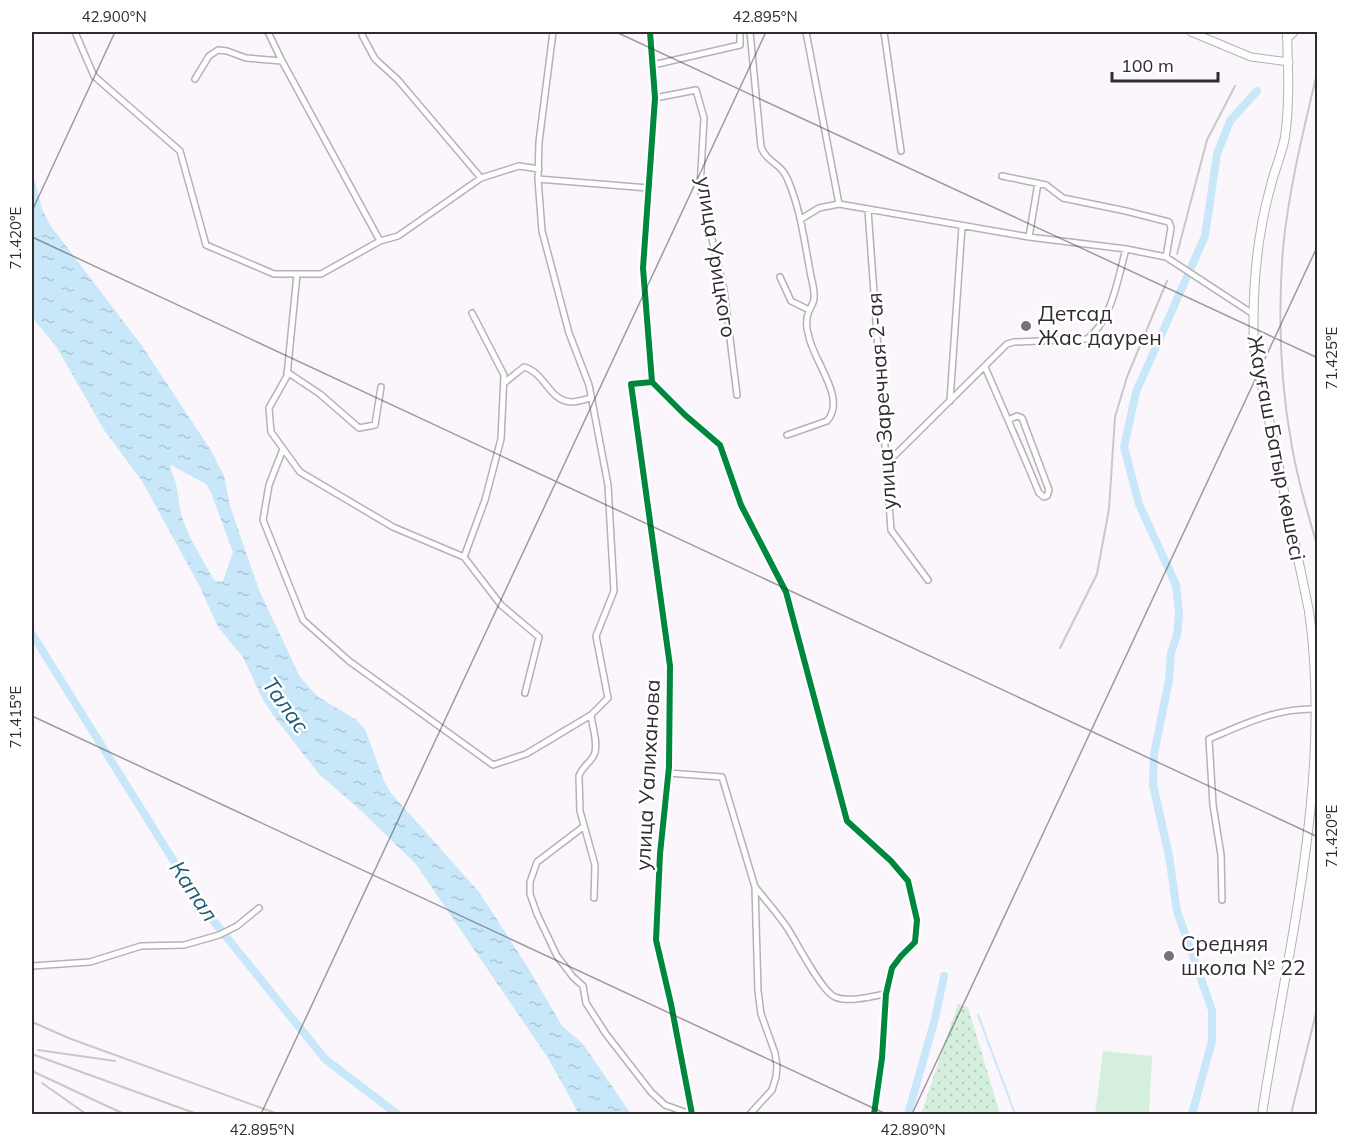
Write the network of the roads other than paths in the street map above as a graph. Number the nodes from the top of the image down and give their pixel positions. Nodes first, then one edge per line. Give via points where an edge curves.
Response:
1 (75, 32) edge
2 (268, 32) edge
3 (363, 32) edge
4 (553, 32) edge
5 (650, 32) edge
6 (740, 32) edge
7 (750, 32) edge
8 (806, 32) edge
9 (884, 32) edge
10 (1191, 32) edge
11 (1294, 32) edge
12 (1287, 35) edge
13 (282, 61) junction
14 (1289, 62) junction
15 (653, 65) junction
16 (195, 79) dead end
17 (655, 98) junction
18 (902, 151) dead end
19 (539, 169) junction
20 (1002, 176) dead end
21 (481, 178) junction
22 (538, 179) junction
23 (1038, 183) junction
24 (648, 188) junction
25 (839, 204) junction
26 (868, 210) junction
27 (801, 219) junction
28 (962, 226) junction
29 (1029, 237) junction
30 (380, 241) junction
31 (1126, 249) junction
32 (1166, 257) junction
33 (297, 274) junction
34 (780, 277) dead end
35 (809, 310) junction
36 (472, 313) dead end
37 (1253, 314) junction
38 (985, 366) junction
39 (287, 372) junction
40 (652, 382) junction
41 (504, 383) junction
42 (381, 387) dead end
43 (738, 395) dead end
44 (591, 398) junction
45 (950, 401) junction
46 (1008, 420) junction
47 (787, 435) dead end
48 (1033, 447) junction
49 (283, 449) junction
50 (1022, 451) junction
51 (886, 464) junction
52 (464, 557) junction
53 (928, 580) dead end
54 (525, 693) dead end
55 (1315, 709) junction
56 (591, 715) junction
57 (668, 773) junction
58 (583, 827) junction
59 (755, 887) junction
60 (594, 898) dead end
61 (1222, 900) dead end
62 (259, 909) dead end
63 (32, 966) edge
64 (886, 994) junction
65 (691, 1114) edge
66 (751, 1114) edge
67 (873, 1114) edge
68 (1262, 1114) edge

1 - 33 street via 94,76 180,151 206,245 274,274
2 - 13 street
3 - 21 street via 375,59 398,80
4 - 19 street, улица Уалиханова
5 - 15 street
6 - 15 street via 740,45
7 - 27 street via 761,147 764,156 782,168 787,177
8 - 25 street
9 - 18 street
10 - 14 street via 1251,57
11 - 12 street
12 - 14 main road, Жауғаш Батыр көшесі
13 - 16 street via 246,58 218,50 206,60
13 - 30 street
14 - 37 main road, Жауғаш Батыр көшесі via 1285,137 1264,215
15 - 17 street
17 - 24 street
17 - 43 street, улица Урицкого via 696,90 699,99 704,118 700,188 723,290
19 - 21 street via 519,166
19 - 22 street, улица Уалиханова
20 - 23 street
21 - 30 street via 398,236
22 - 24 street
22 - 44 street, улица Уалиханова via 542,231
23 - 29 street
23 - 32 street via 1046,184 1063,198 1169,222
24 - 40 street via 643,268
25 - 26 street
25 - 27 street via 819,208
26 - 28 street
26 - 51 street, улица Заречная 2-ая
27 - 35 street via 814,297
28 - 29 street
28 - 45 street
29 - 31 street
30 - 33 street via 321,274
31 - 32 street
31 - 38 street via 1107,312 1094,334 1087,339 1014,342
32 - 37 street
33 - 39 street
34 - 35 street via 792,301
35 - 47 street via 806,319 811,349 829,381 834,412 827,421
36 - 41 street via 504,375
37 - 55 main road, Жауғаш Батыр көшесі via 1260,385 1309,611
38 - 45 street
38 - 46 street
39 - 42 street via 359,428 375,425
39 - 49 street via 268,408 271,432
40 - 57 street, улица Уалиханова via 631,384 670,666
40 - 64 street via 720,445 741,505 786,592 847,821 908,881 917,920 915,942 892,968
41 - 44 street via 524,367 535,370 555,396 572,402
41 - 52 street via 501,439
44 - 56 street, улица Уалиханова via 608,485 614,591 596,636 608,698
45 - 51 street
46 - 48 street via 1022,418
46 - 50 street
48 - 50 street
48 - 50 street via 1049,490 1047,496 1039,493
49 - 52 street via 300,472 393,527
49 - 56 street via 269,485 263,520 303,620 349,660 493,765 526,754
51 - 53 street, улица Заречная 2-ая via 891,530
52 - 54 street via 501,605 540,637
55 - 61 street via 1261,717 1209,739
55 - 68 main road, Жауғаш Батыр көшесі via 1305,857
56 - 58 street via 596,750 579,776
57 - 59 street via 722,777
57 - 65 street, улица Уалиханова via 656,940
58 - 60 street via 595,865
58 - 65 street via 537,862 530,894 537,914 558,956 583,986 586,1003 606,1034 651,1092 665,1105
59 - 64 street via 834,997 847,1000
59 - 66 street via 758,991 777,1066 772,1090
62 - 63 street via 219,935 184,945 141,946 90,962
64 - 67 street

